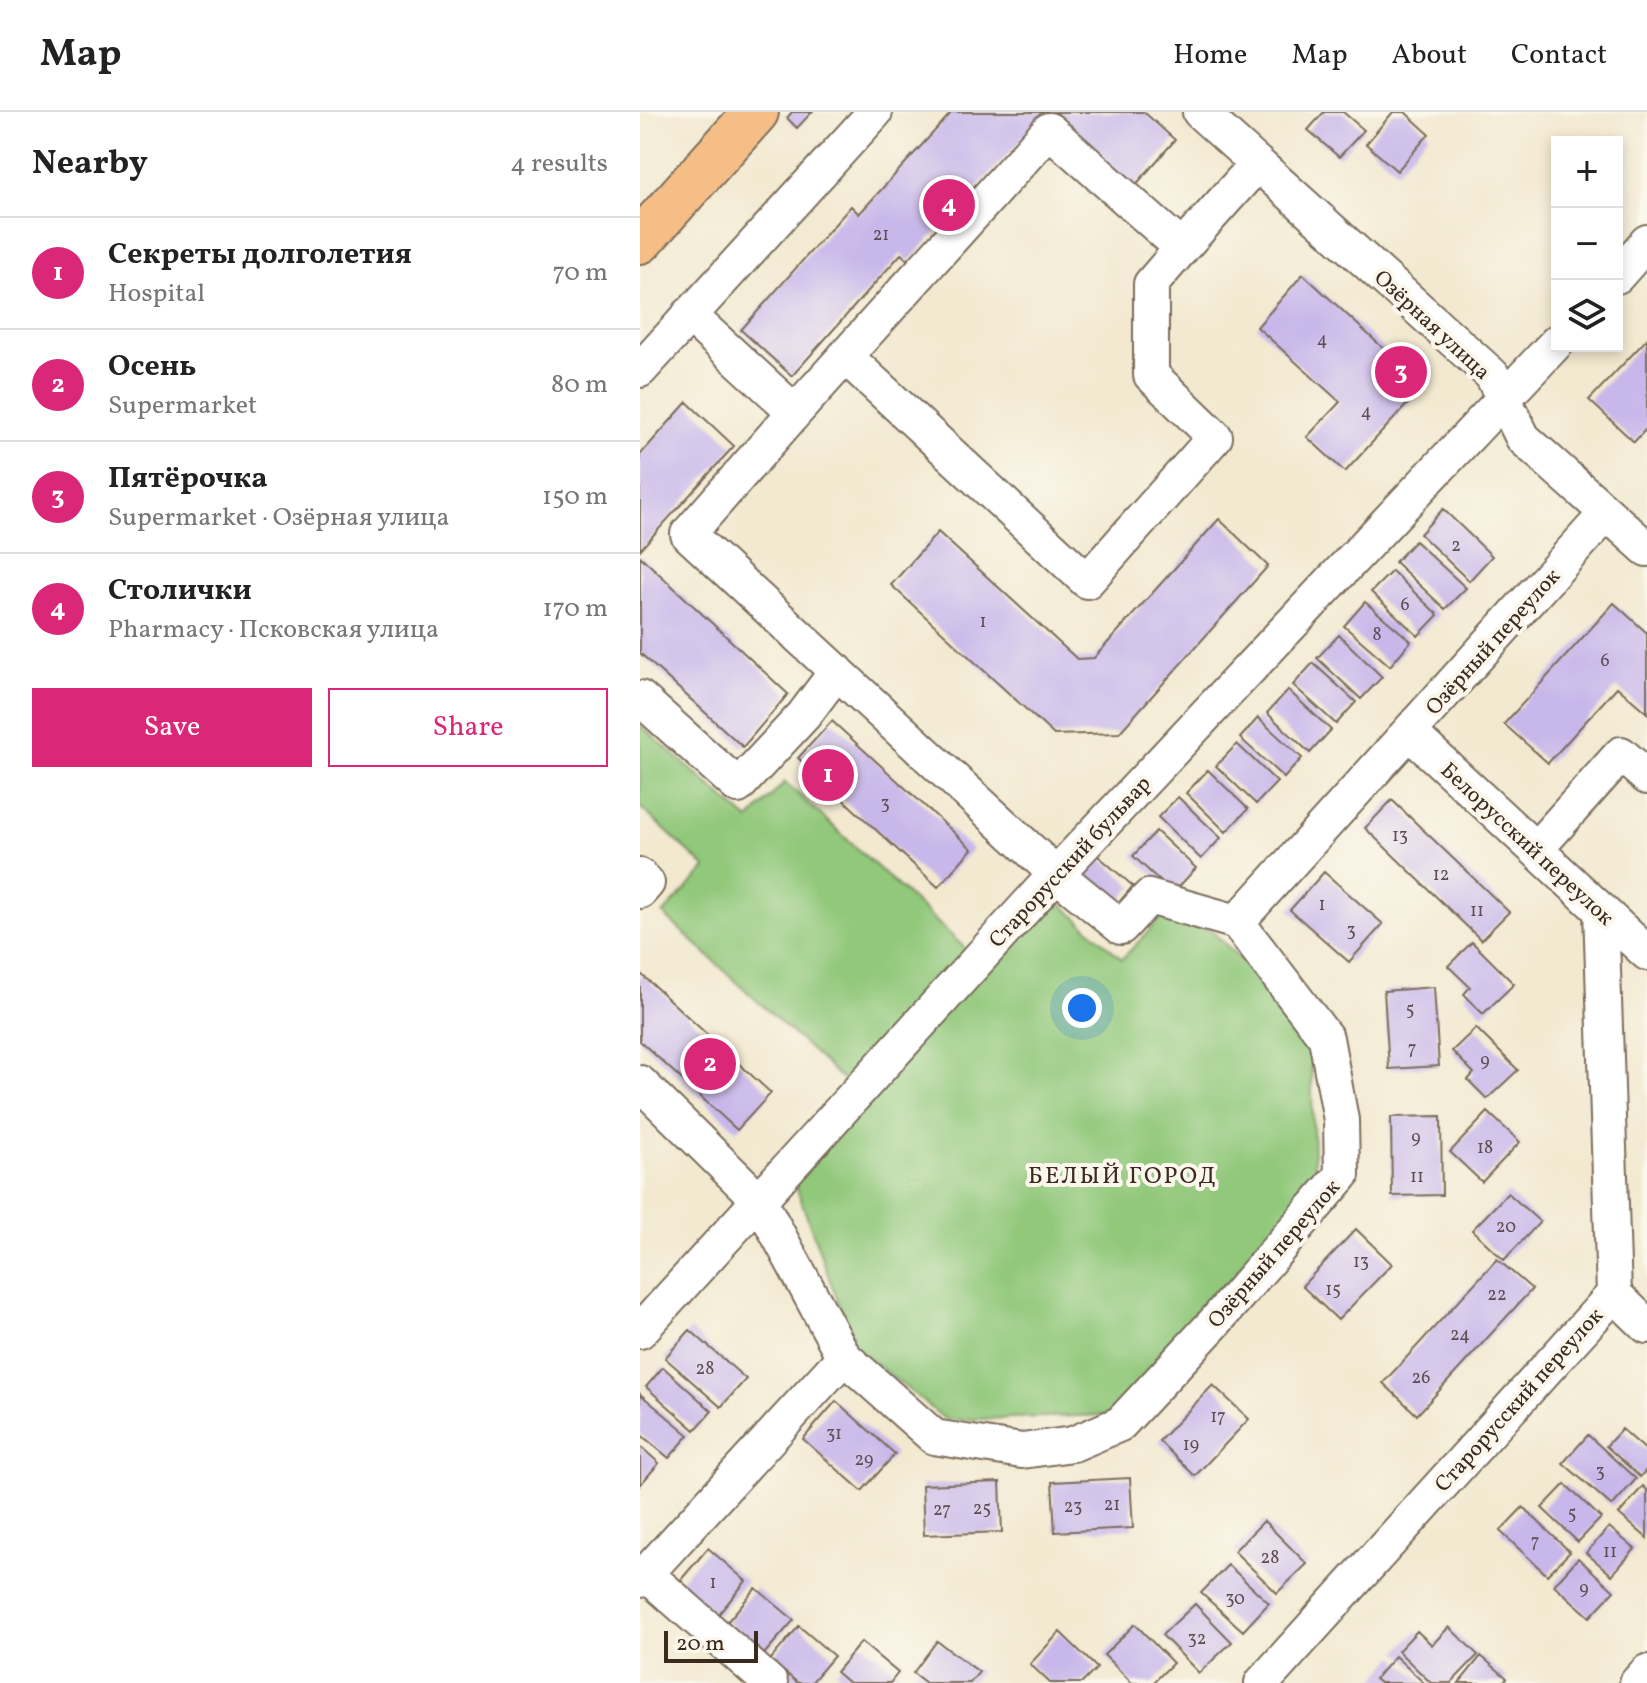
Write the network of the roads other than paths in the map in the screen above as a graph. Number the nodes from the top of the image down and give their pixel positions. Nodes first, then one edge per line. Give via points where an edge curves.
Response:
1 (756, 112) edge
2 (875, 112) edge
3 (1200, 112) edge
4 (1257, 164) junction
5 (640, 241) edge
6 (1647, 242) edge
7 (1182, 248) junction
8 (1623, 269) edge
9 (689, 315) junction
10 (1551, 348) edge
11 (845, 356) junction
12 (640, 370) edge
13 (1505, 398) junction
14 (795, 412) junction
15 (1633, 529) edge
16 (837, 671) junction
17 (640, 698) edge
18 (1410, 733) junction
19 (1647, 777) edge
20 (1536, 849) junction
21 (1056, 874) junction
22 (640, 876) edge
23 (640, 891) edge
24 (1601, 910) junction
25 (1237, 922) junction
26 (1647, 953) edge
27 (640, 1083) edge
28 (760, 1201) junction
29 (1614, 1294) junction
30 (1647, 1326) edge
31 (640, 1331) edge
32 (844, 1357) junction
33 (643, 1577) edge
34 (1647, 1672) edge
35 (770, 1683) edge
36 (1262, 1683) edge
37 (1637, 1683) edge

1 - 5 main road
2 - 9 street
3 - 4 street, Озёрная улица
4 - 7 street
4 - 13 street, Озёрная улица via 1492,375
6 - 8 street
7 - 11 street via 1049,130
7 - 11 street via 1151,284 1151,375 1215,437 1087,581
9 - 12 street
9 - 14 street
10 - 13 street, Старорусский бульвар
11 - 14 street
13 - 15 street, Озёрная улица via 1523,438
13 - 21 street, Старорусский бульвар
14 - 16 street via 688,534
15 - 18 street, Озёрный переулок
16 - 17 street via 738,786
16 - 21 street
18 - 20 street, Белорусский переулок
18 - 25 street, Озёрный переулок
19 - 20 street via 1621,754
20 - 24 street, Белорусский переулок
21 - 25 street via 1121,927 1149,897
21 - 28 street, Старорусский бульвар
22 - 23 street via 647,883
24 - 26 street, Белорусский переулок
24 - 29 street, Старорусский переулок
25 - 32 street, Озёрный переулок via 1326,1038 1341,1120 1342,1175 1215,1322 1120,1424 1073,1444 1022,1451 934,1437
27 - 28 street
28 - 31 street, Старорусский бульвар
28 - 32 street
29 - 30 street
29 - 36 street, Старорусский переулок
32 - 33 street
33 - 35 street
34 - 37 street

